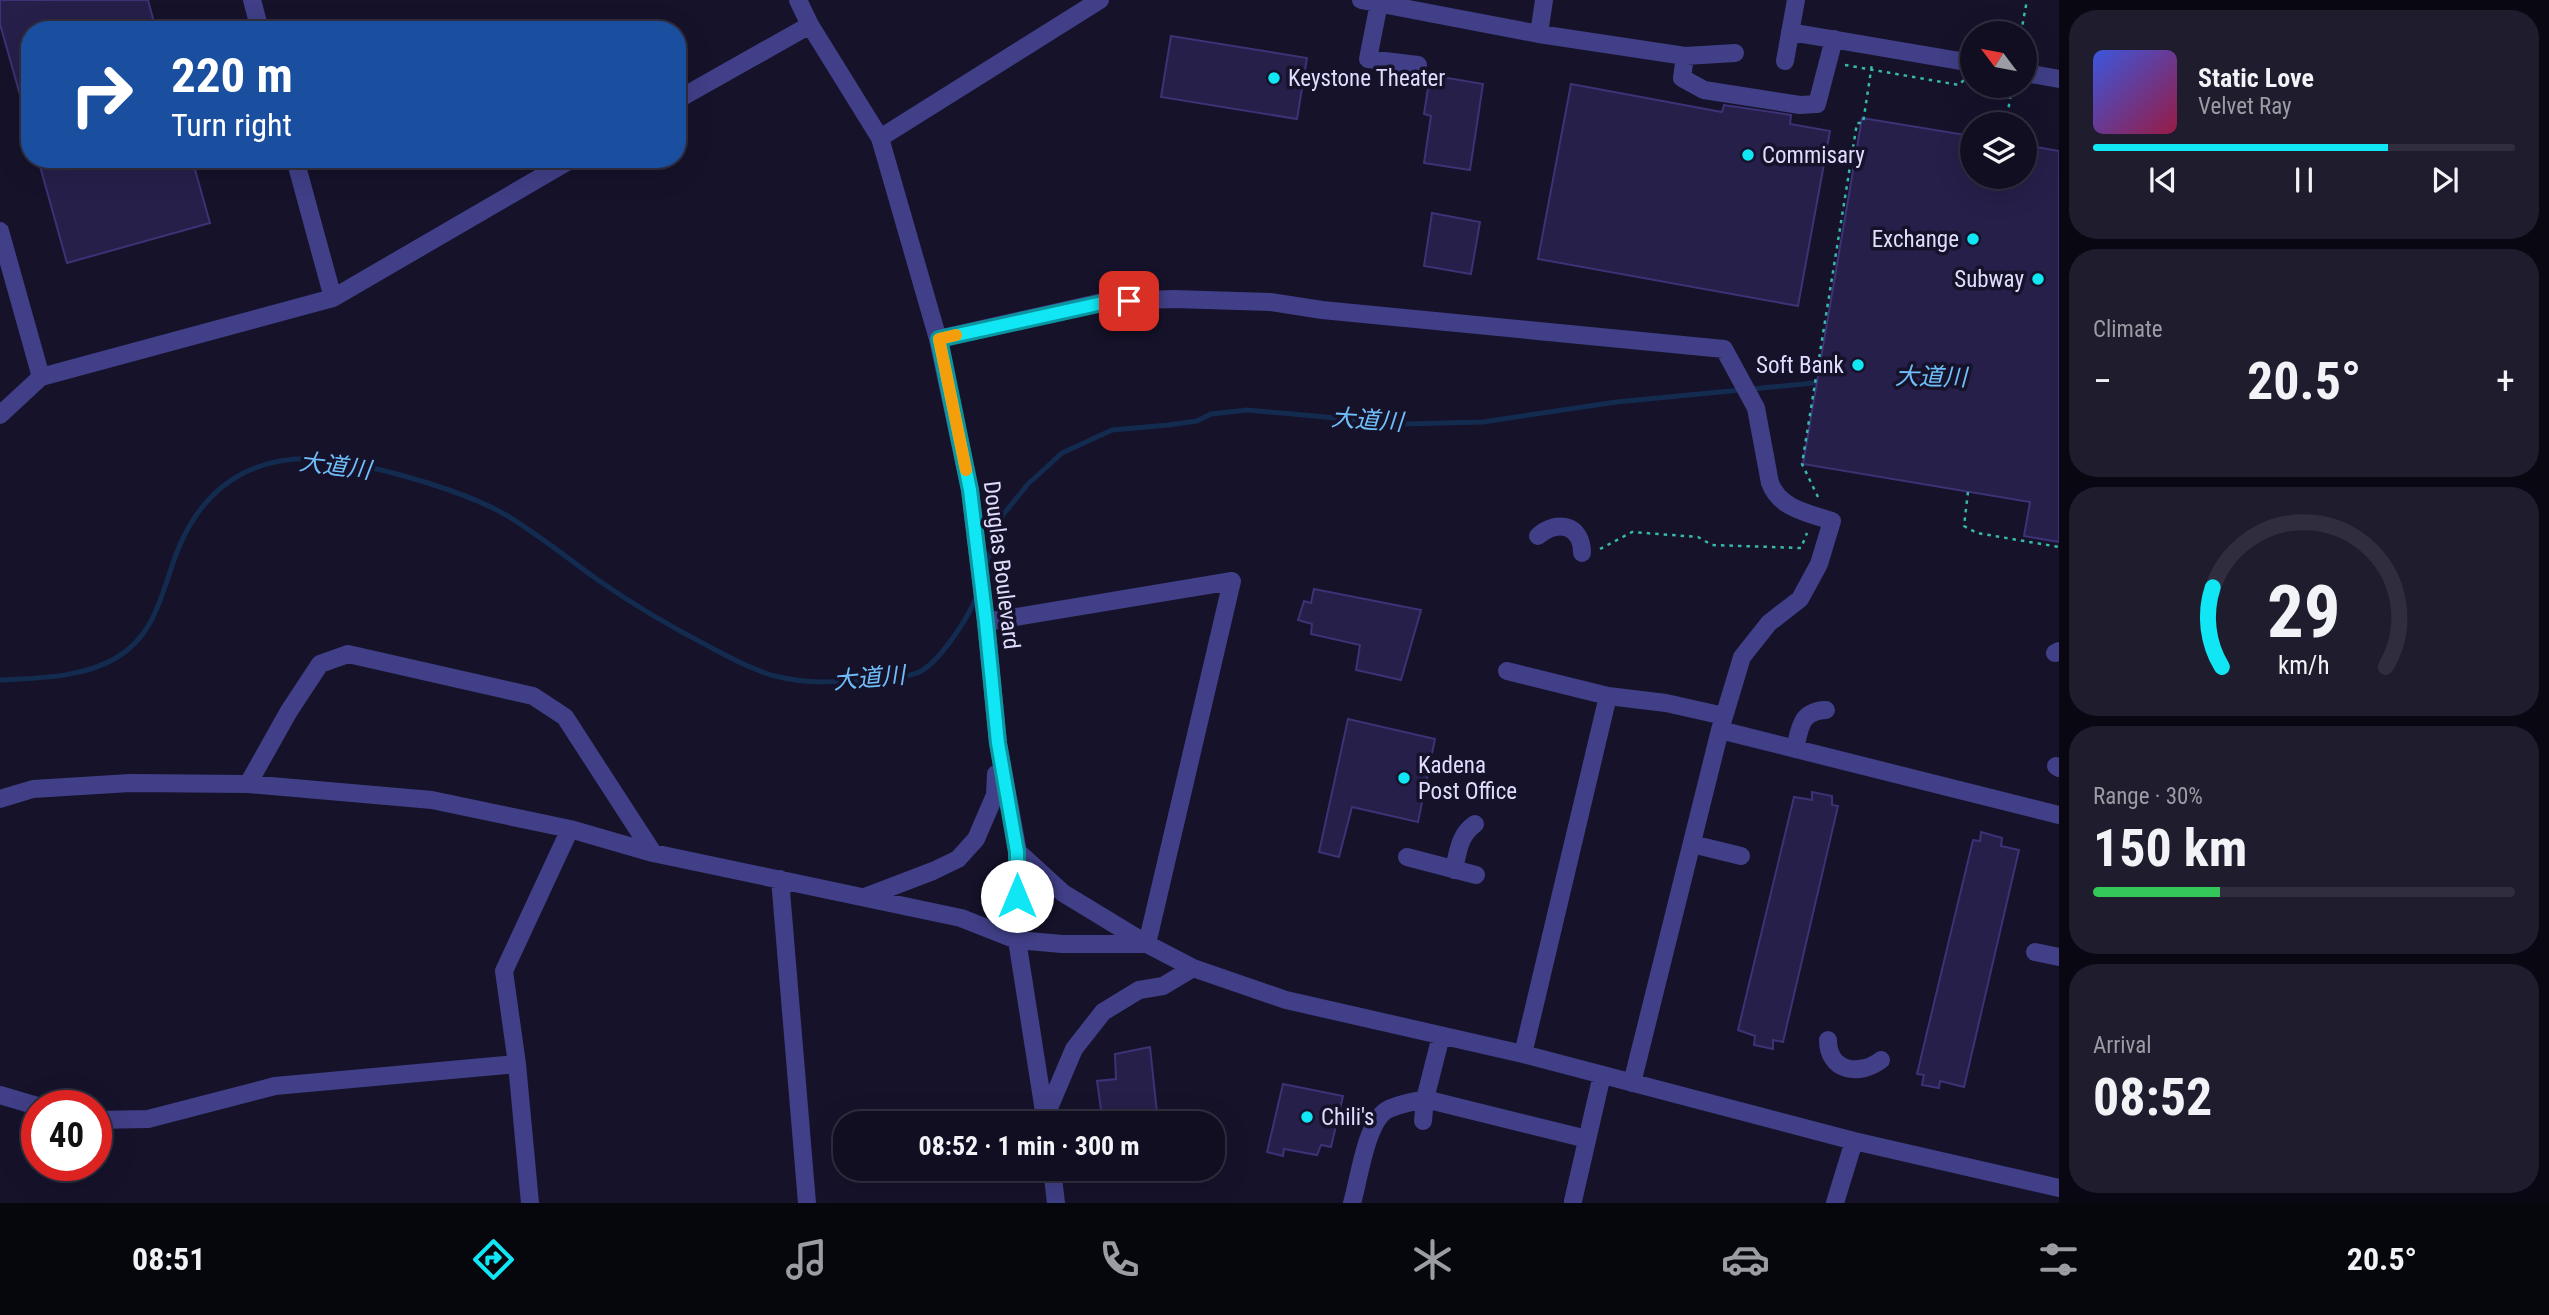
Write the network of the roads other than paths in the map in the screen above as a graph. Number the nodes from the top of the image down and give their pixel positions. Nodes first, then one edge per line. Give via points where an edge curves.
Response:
1 (252, 0) edge
2 (798, 0) edge
3 (1100, 0) edge
4 (1545, 0) edge
5 (1796, 0) edge
6 (1370, 1) edge
7 (258, 21) edge
8 (810, 25) junction
9 (1790, 32) junction
10 (1539, 34) junction
11 (1834, 39) junction
12 (1735, 53) dead end
13 (1685, 56) junction
14 (1786, 61) dead end
15 (1960, 61) edge
16 (1418, 65) dead end
17 (2037, 75) edge
18 (2059, 79) edge
19 (686, 95) edge
20 (880, 138) junction
21 (297, 168) edge
22 (557, 168) edge
23 (0, 231) edge
24 (333, 298) junction
25 (939, 339) junction
26 (41, 377) junction
27 (0, 415) edge
28 (1538, 536) dead end
29 (1586, 554) road end
30 (986, 622) junction
31 (1507, 671) dead end
32 (1608, 696) junction
33 (1826, 710) dead end
34 (1722, 723) junction
35 (998, 743) junction
36 (1795, 749) junction
37 (248, 784) junction
38 (0, 799) edge
39 (2059, 815) edge
40 (1475, 824) dead end
41 (570, 829) junction
42 (1692, 844) junction
43 (1017, 852) junction
44 (653, 853) junction
45 (1741, 856) dead end
46 (1406, 857) dead end
47 (1454, 870) junction
48 (1476, 876) dead end
49 (780, 879) junction
50 (865, 897) junction
51 (1017, 940) junction
52 (1147, 944) junction
53 (2035, 952) dead end
54 (2059, 957) edge
55 (1193, 968) junction
56 (1441, 1035) junction
57 (1828, 1040) dead end
58 (1523, 1054) junction
59 (1881, 1060) dead end
60 (517, 1064) junction
61 (1602, 1075) junction
62 (1632, 1083) junction
63 (0, 1095) edge
64 (1425, 1099) junction
65 (21, 1101) edge
66 (1045, 1111) edge
67 (1050, 1111) edge
68 (112, 1120) edge
69 (1423, 1121) dead end
70 (1587, 1139) junction
71 (1854, 1141) junction
72 (1053, 1181) edge
73 (2059, 1188) edge
74 (1573, 1201) edge
75 (530, 1203) edge
76 (807, 1203) edge
77 (1056, 1203) edge
78 (1352, 1203) edge
79 (1835, 1203) edge

1 - 7 street
2 - 8 street, Douglas Boulevard
3 - 20 street
4 - 10 street
5 - 9 street
6 - 10 street
6 - 16 street via 1368,59
8 - 19 street
8 - 20 street, Douglas Boulevard
9 - 11 street
9 - 14 street
10 - 13 street
11 - 13 street via 1817,104 1704,90 1682,78
11 - 15 street
12 - 13 street
17 - 18 street
20 - 25 street, Douglas Boulevard
21 - 24 street
22 - 24 street
23 - 26 street
24 - 26 street
25 - 30 street, Douglas Boulevard via 970,490
25 - 34 street via 1107,302 1174,299 1270,302 1724,349 1756,408 1774,494 1789,507 1832,522 1819,564 1800,599 1769,623 1742,657
26 - 27 street
28 - 29 street via 1563,526 1575,534
30 - 35 street, Douglas Boulevard
30 - 52 street via 1232,580
31 - 32 street
32 - 34 street via 1666,703
32 - 58 street
33 - 36 street via 1806,717
34 - 36 street
34 - 42 street
35 - 43 street, Douglas Boulevard
35 - 50 street via 995,795 976,839 958,859
36 - 39 street
37 - 38 street via 130,783 33,789
37 - 41 street via 432,800
37 - 44 street via 320,664 348,654 533,696 565,717
40 - 47 street via 1460,842
41 - 44 street
41 - 60 street via 504,971
42 - 45 street
42 - 62 street
43 - 51 street, Douglas Boulevard
43 - 52 street via 1063,894
44 - 49 street
46 - 47 street
47 - 48 street
49 - 50 street
49 - 76 street
50 - 51 street via 961,918
51 - 52 street
51 - 66 street, Douglas Boulevard
52 - 55 street
53 - 54 street
55 - 56 street via 1286,1000
55 - 67 street via 1163,986 1139,990 1103,1012 1074,1049
56 - 58 street
56 - 64 street
57 - 59 street via 1828,1050 1839,1066 1858,1070
58 - 61 street
60 - 68 street via 275,1086 148,1119
60 - 75 street
61 - 62 street
61 - 70 street
62 - 71 street
63 - 65 street
64 - 69 street
64 - 70 street
64 - 78 street via 1386,1111 1375,1121
70 - 74 street
71 - 73 street
71 - 79 street
72 - 77 street

